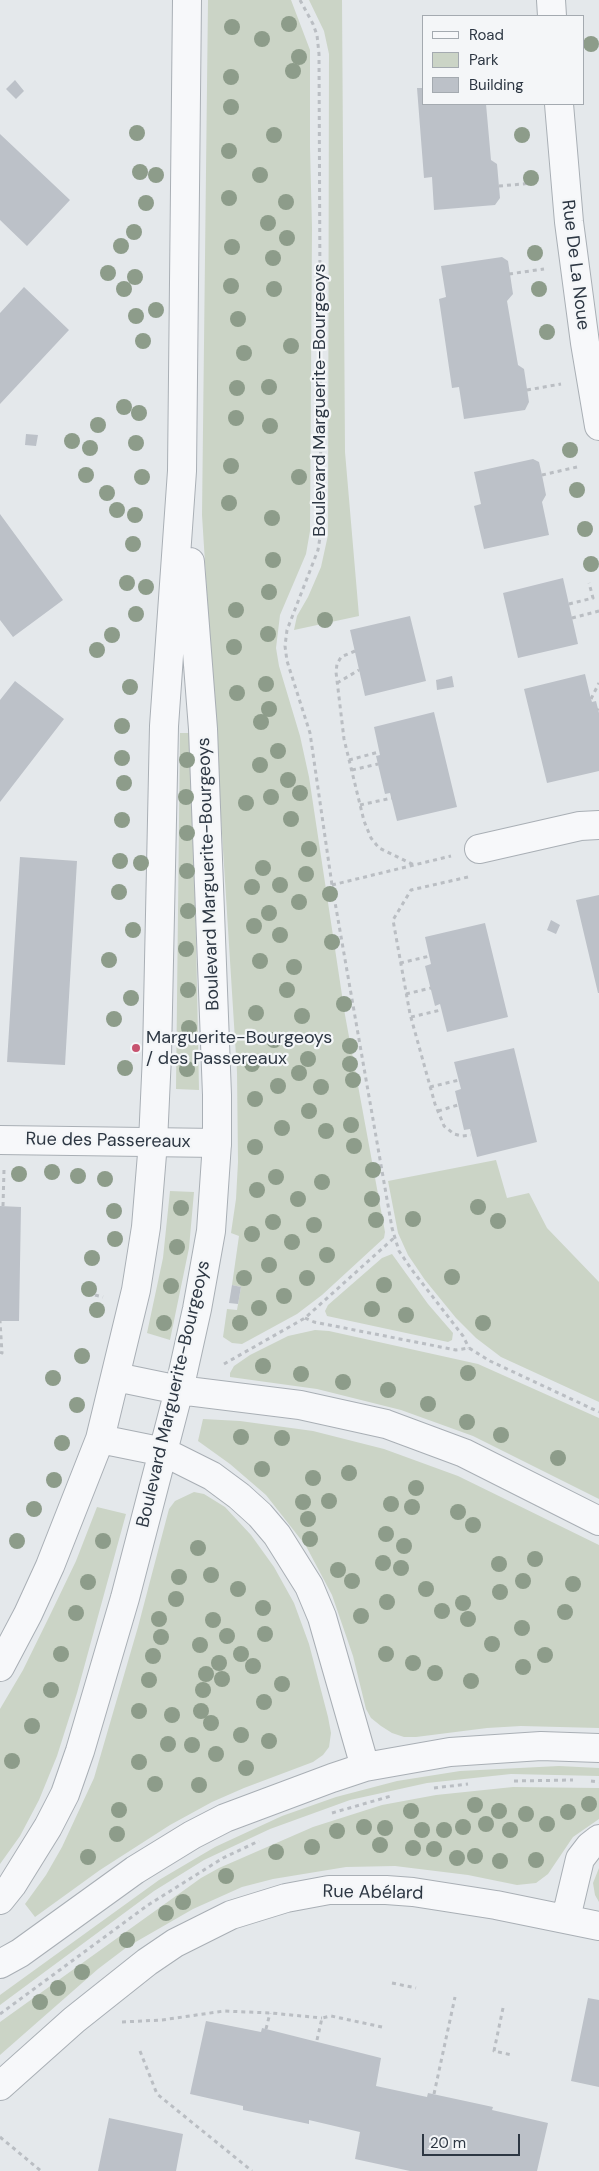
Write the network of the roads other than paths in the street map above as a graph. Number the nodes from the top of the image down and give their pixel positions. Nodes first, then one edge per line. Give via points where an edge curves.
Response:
1 (187, 0) edge
2 (551, 0) edge
3 (552, 15) edge
4 (559, 105) edge
5 (599, 426) edge
6 (182, 471) junction
7 (599, 825) edge
8 (468, 851) road end
9 (0, 1140) edge
10 (153, 1142) junction
11 (217, 1143) junction
12 (116, 1377) junction
13 (179, 1390) junction
14 (100, 1439) junction
15 (164, 1452) junction
16 (599, 1521) edge
17 (0, 1667) edge
18 (599, 1748) edge
19 (364, 1767) junction
20 (599, 1839) edge
21 (0, 1900) edge
22 (566, 1918) junction
23 (599, 1926) edge
24 (0, 1964) edge
25 (0, 2086) edge

1 - 6 street, Boulevard Marguerite-Bourgeoys
2 - 3 street
4 - 5 street, Rue De La Noue via 584,343
6 - 10 street, Boulevard Marguerite-Bourgeoys via 164,726
6 - 11 street, Boulevard Marguerite-Bourgeoys via 203,729
7 - 8 street
9 - 10 street, Rue des Passereaux
10 - 11 street, Rue des Passereaux
10 - 12 street, Boulevard Marguerite-Bourgeoys via 142,1256
11 - 13 street, Boulevard Marguerite-Bourgeoys via 207,1257
12 - 13 street
12 - 14 street, Boulevard Marguerite-Bourgeoys
13 - 15 street, Boulevard Marguerite-Bourgeoys
13 - 16 street via 300,1405 386,1424 464,1453
14 - 15 street
14 - 17 street, Boulevard Marguerite-Bourgeoys via 50,1566
15 - 19 street via 212,1476 239,1496 272,1528 292,1557 322,1617
15 - 21 street, Boulevard Marguerite-Bourgeoys via 125,1598 65,1794 48,1827
18 - 19 street via 476,1749
19 - 24 street via 262,1803 192,1835 134,1870
20 - 22 street via 580,1859
22 - 23 street, Rue Abélard
22 - 25 street, Rue Abélard via 446,1896 386,1890 329,1890 256,1906 203,1928 147,1962 74,2020

